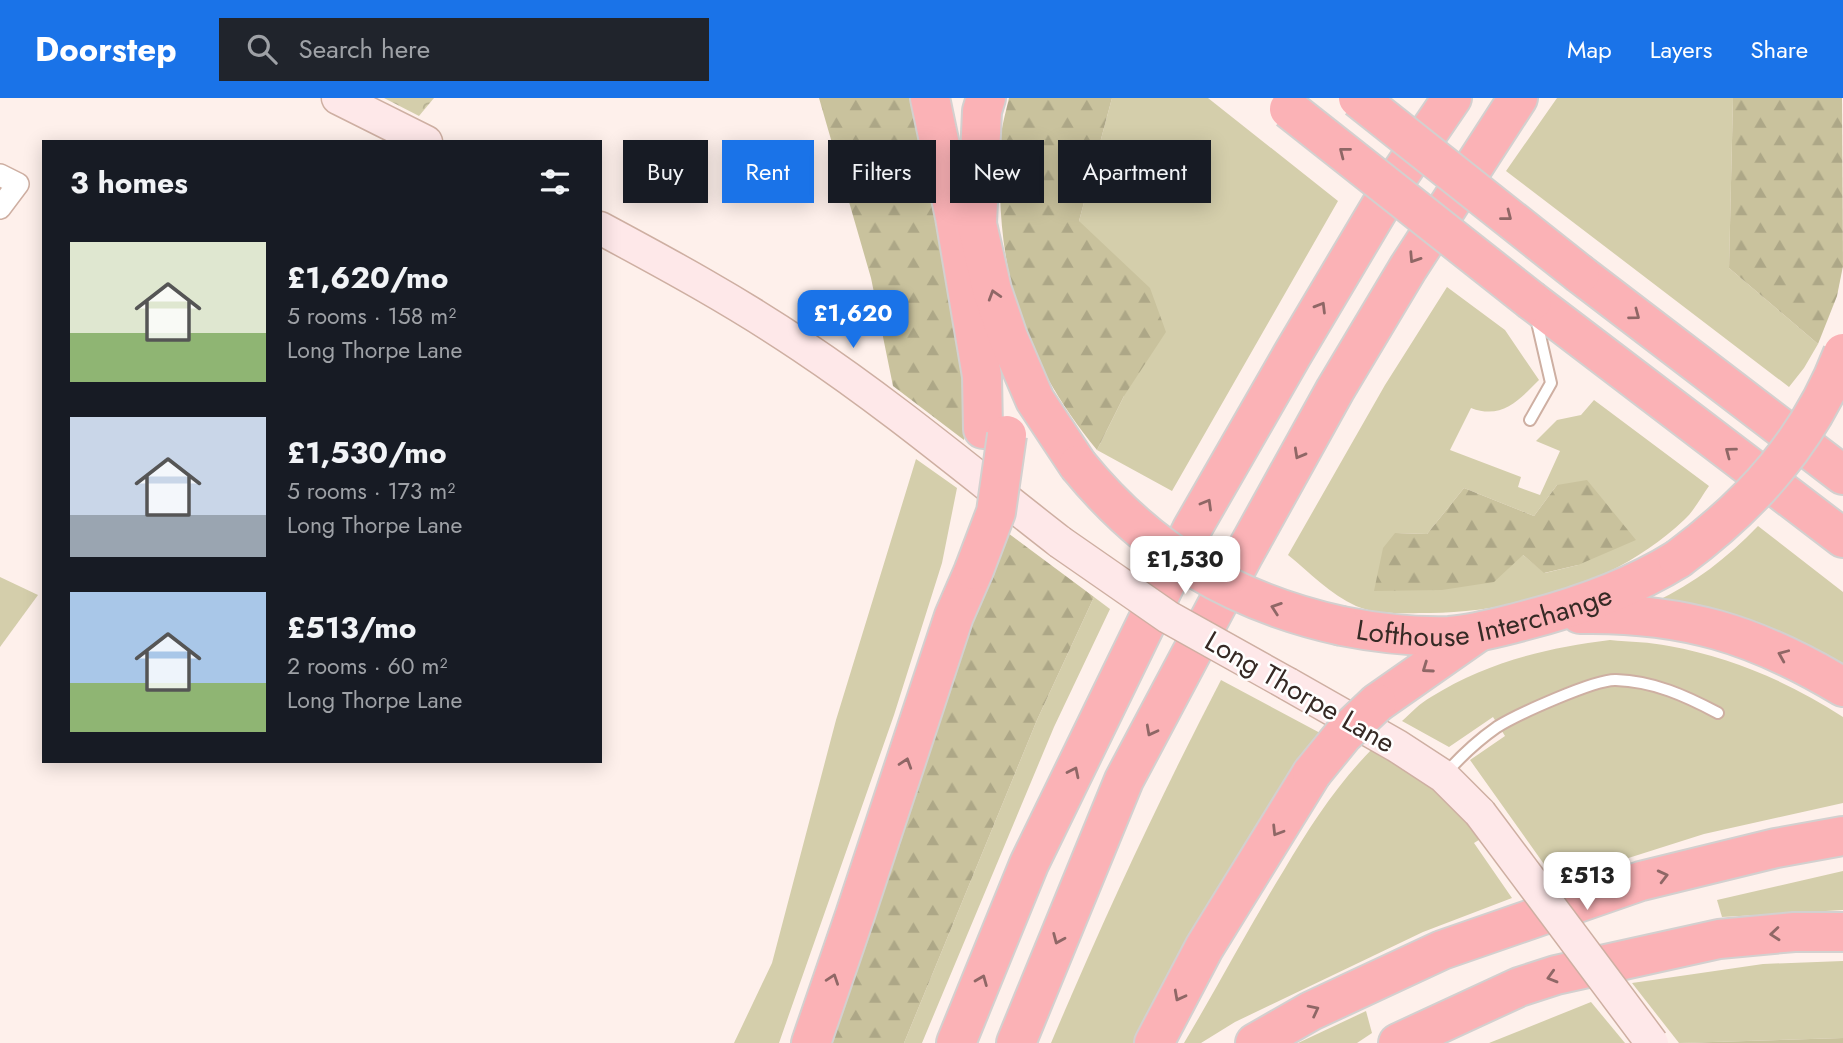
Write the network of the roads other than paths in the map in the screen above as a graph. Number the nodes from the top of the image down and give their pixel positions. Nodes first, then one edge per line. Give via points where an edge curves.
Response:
1 (338, 98) edge
2 (930, 98) edge
3 (944, 98) edge
4 (986, 98) edge
5 (1358, 98) edge
6 (1452, 98) edge
7 (1518, 98) edge
8 (1282, 103) edge
9 (422, 140) edge
10 (0, 175) edge
11 (0, 208) edge
12 (977, 224) junction
13 (602, 229) edge
14 (1532, 301) junction
15 (1007, 337) junction
16 (1843, 353) edge
17 (1531, 420) dead end
18 (995, 432) junction
19 (1843, 475) edge
20 (1843, 538) edge
21 (1548, 614) junction
22 (1477, 633) junction
23 (1843, 687) edge
24 (1718, 713) dead end
25 (1443, 776) junction
26 (1843, 836) edge
27 (1843, 932) edge
28 (811, 1043) edge
29 (956, 1043) edge
30 (1016, 1043) edge
31 (1154, 1043) edge
32 (1255, 1043) edge
33 (1398, 1043) edge
34 (1652, 1043) edge

1 - 9 main road
2 - 18 highway
3 - 12 highway via 952,114
4 - 12 highway, Lofthouse Interchange
5 -> 19 highway, bridge
29 -> 6 highway via 1029,864 1192,529 1396,180
7 -> 30 highway via 1335,390 1124,780
14 -> 8 highway, bridge
10 - 11 street via 18,184
15 -> 12 highway, Lofthouse Interchange
13 - 25 main road, Long Thorpe Lane, bridge via 802,345 1060,542 1168,617
14 - 17 lane via 1551,383
20 -> 14 highway
15 - 18 highway via 1010,386
22 -> 15 highway, Lofthouse Interchange, bridge via 1420,636 1342,626 1270,607 1172,555 1121,514 1078,465 1035,400
16 - 21 highway, Lofthouse Interchange, bridge via 1814,412 1771,476 1710,535 1678,559 1605,597
28 -> 18 highway, bridge via 968,568 996,512
21 - 22 highway, Lofthouse Interchange
23 -> 21 highway via 1807,665 1707,626 1620,613
22 -> 31 highway, bridge via 1377,703 1312,772 1204,948
24 - 25 lane via 1652,684 1614,679 1582,688 1499,726
25 - 34 main road, Long Thorpe Lane, bridge via 1480,813
32 -> 26 highway via 1311,1011 1441,950 1641,881
27 -> 33 highway via 1719,939 1556,975 1518,987

